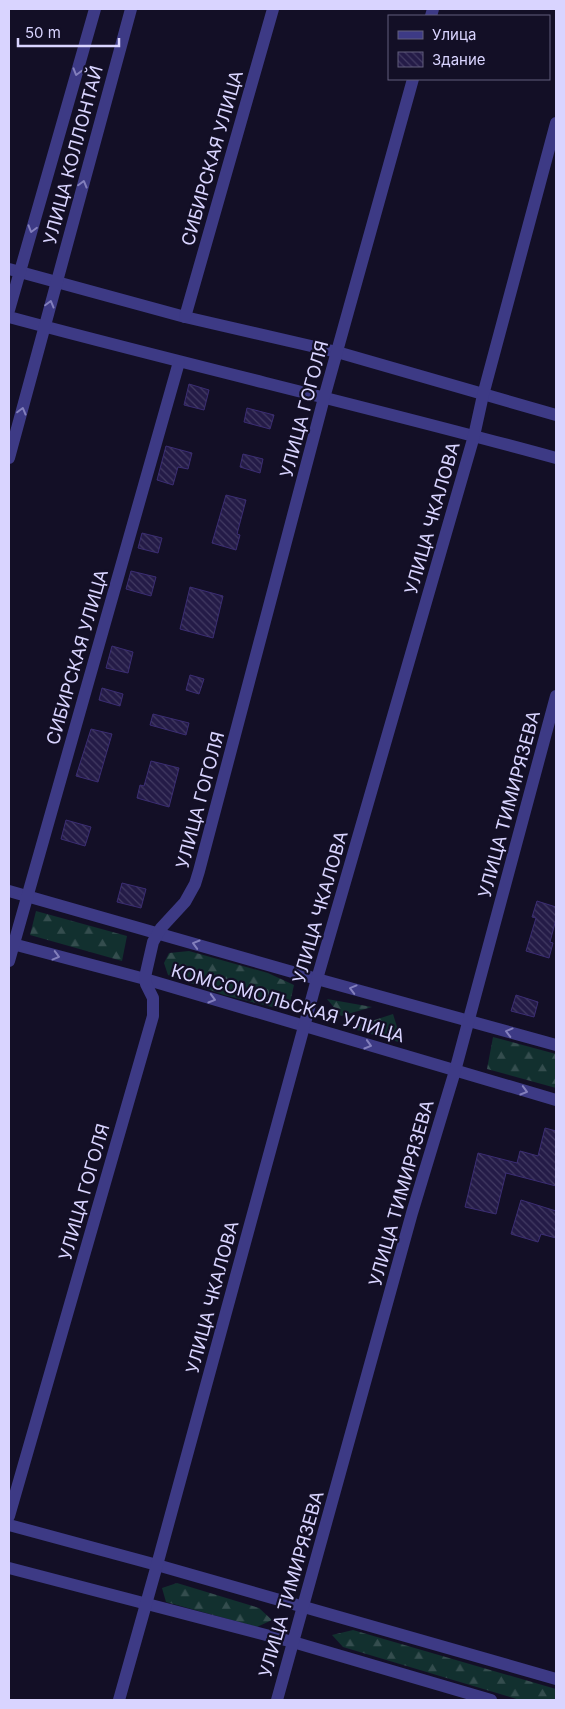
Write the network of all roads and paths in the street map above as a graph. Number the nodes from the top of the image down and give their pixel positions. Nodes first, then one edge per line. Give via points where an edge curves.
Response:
1 (95, 9) edge
2 (130, 9) edge
3 (273, 9) edge
4 (413, 80) edge
5 (556, 123) edge
6 (14, 271) edge
7 (56, 282) junction
8 (9, 310) edge
9 (185, 316) junction
10 (9, 317) edge
11 (45, 326) junction
12 (337, 352) junction
13 (179, 362) junction
14 (483, 395) junction
15 (324, 398) junction
16 (556, 415) edge
17 (474, 436) junction
18 (9, 458) edge
19 (556, 458) edge
20 (556, 696) edge
21 (9, 891) edge
22 (27, 896) junction
23 (158, 933) junction
24 (11, 944) edge
25 (9, 962) edge
26 (145, 979) junction
27 (317, 979) junction
28 (468, 1020) junction
29 (304, 1026) junction
30 (556, 1045) edge
31 (455, 1071) junction
32 (556, 1100) edge
33 (9, 1516) edge
34 (9, 1525) edge
35 (157, 1565) junction
36 (9, 1568) edge
37 (146, 1604) junction
38 (304, 1607) junction
39 (293, 1642) junction
40 (556, 1679) edge
41 (118, 1700) edge
42 (277, 1700) edge
43 (492, 1700) edge

1 -> 6 street, УЛИЦА КОЛЛОНТАЙ
7 -> 2 street, УЛИЦА КОЛЛОНТАЙ
3 - 9 street, СИБИРСКАЯ УЛИЦА
4 - 12 street, УЛИЦА ГОГОЛЯ
5 - 14 street, УЛИЦА ЧКАЛОВА
6 - 7 street
6 - 8 street, УЛИЦА КОЛЛОНТАЙ
7 - 9 street
11 -> 7 street, УЛИЦА КОЛЛОНТАЙ
9 - 12 street
10 - 11 street
11 - 13 street
18 -> 11 street
12 - 14 street
12 - 15 street, УЛИЦА ГОГОЛЯ
13 - 15 street
13 - 22 street, СИБИРСКАЯ УЛИЦА
14 - 16 street
14 - 17 street, УЛИЦА ЧКАЛОВА
15 - 17 street
15 - 23 street, УЛИЦА ГОГОЛЯ via 200,871 185,902
17 - 19 street
17 - 27 street, УЛИЦА ЧКАЛОВА
20 - 28 street, УЛИЦА ТИМИРЯЗЕВА
21 - 22 street, КОМСОМОЛЬСКАЯ УЛИЦА
22 - 23 street, КОМСОМОЛЬСКАЯ УЛИЦА
22 - 24 street, СИБИРСКАЯ УЛИЦА
23 - 26 street, УЛИЦА ГОГОЛЯ
27 -> 23 street, КОМСОМОЛЬСКАЯ УЛИЦА
24 - 25 street, СИБИРСКАЯ УЛИЦА
24 -> 26 street, КОМСОМОЛЬСКАЯ УЛИЦА
26 -> 29 street, КОМСОМОЛЬСКАЯ УЛИЦА
26 - 33 street, УЛИЦА ГОГОЛЯ via 153,998 153,1016
28 -> 27 street, КОМСОМОЛЬСКАЯ УЛИЦА
27 - 29 street, УЛИЦА ЧКАЛОВА
30 -> 28 street, КОМСОМОЛЬСКАЯ УЛИЦА
28 - 31 street, УЛИЦА ТИМИРЯЗЕВА
29 -> 31 street, КОМСОМОЛЬСКАЯ УЛИЦА
29 - 35 street, УЛИЦА ЧКАЛОВА
31 -> 32 street, КОМСОМОЛЬСКАЯ УЛИЦА
31 - 38 street, УЛИЦА ТИМИРЯЗЕВА via 412,1213
34 - 35 street
35 - 37 street, УЛИЦА ЧКАЛОВА
35 - 38 street
36 - 37 street
37 - 39 street
37 - 41 street, УЛИЦА ЧКАЛОВА
38 - 39 street, УЛИЦА ТИМИРЯЗЕВА
38 - 40 street
39 - 42 street, УЛИЦА ТИМИРЯЗЕВА
39 - 43 street

